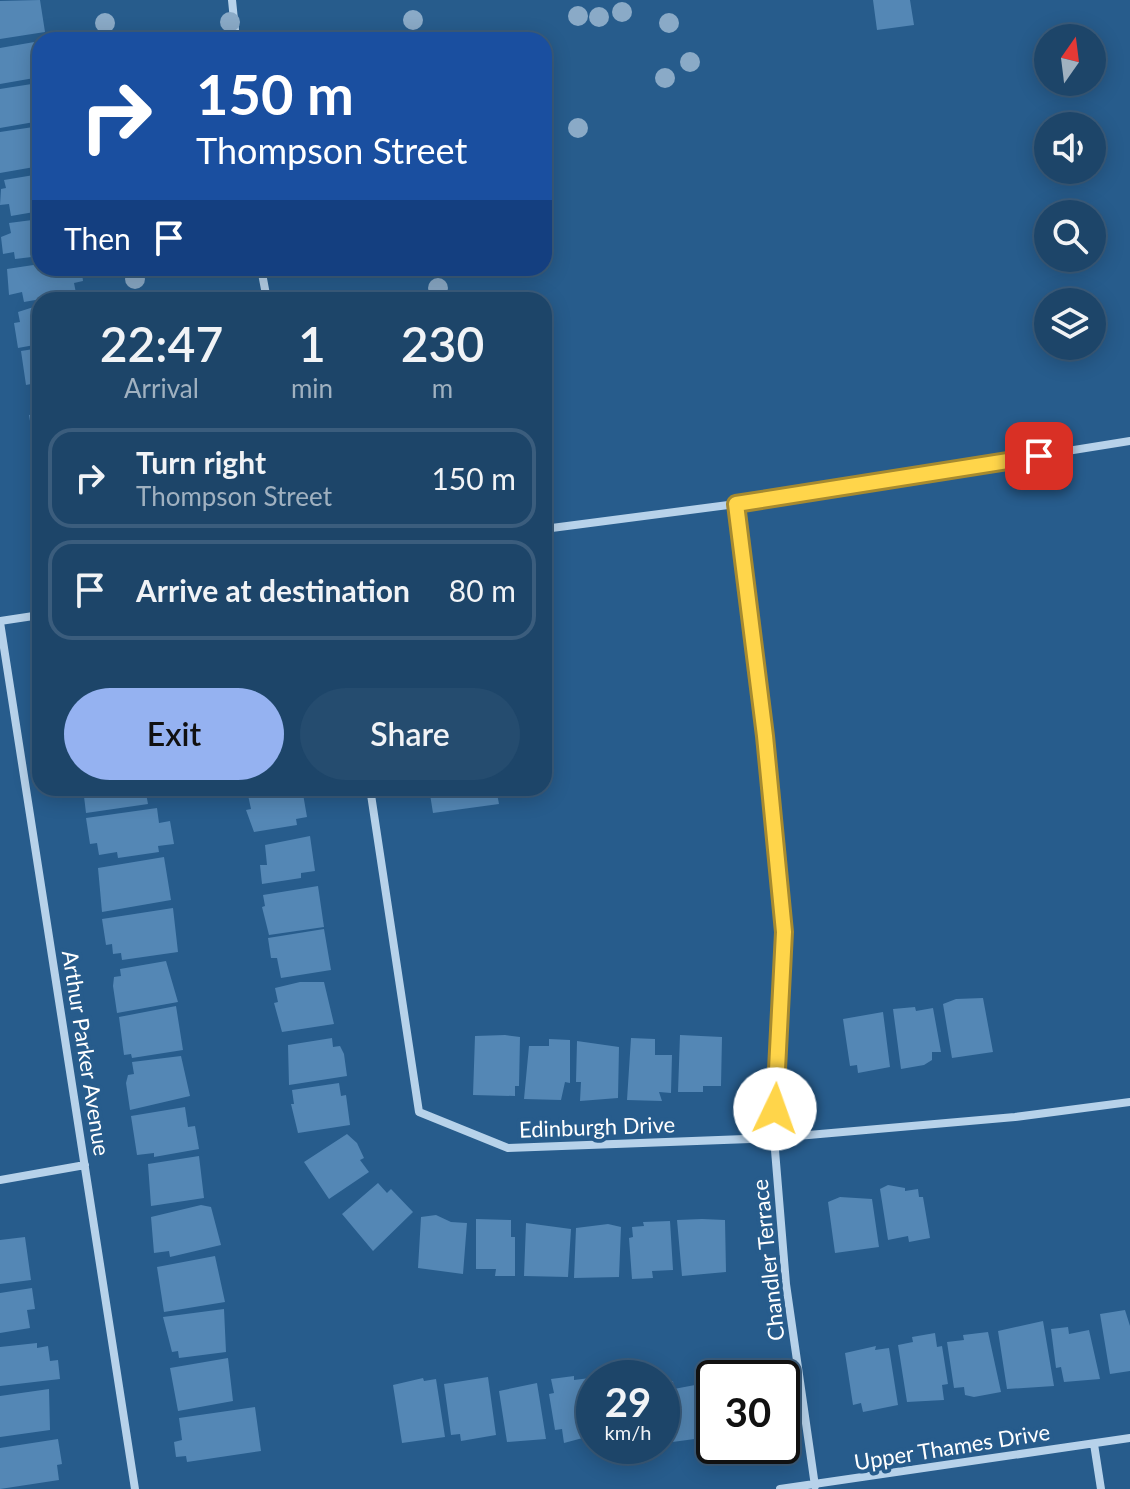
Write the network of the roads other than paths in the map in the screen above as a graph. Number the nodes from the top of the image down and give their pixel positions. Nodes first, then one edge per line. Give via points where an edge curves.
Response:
1 (232, 0) edge
2 (235, 32) edge
3 (1130, 441) edge
4 (736, 504) junction
5 (552, 528) edge
6 (32, 616) edge
7 (0, 621) edge
8 (371, 796) edge
9 (1130, 1102) edge
10 (774, 1138) junction
11 (85, 1165) junction
12 (0, 1180) edge
13 (1130, 1438) edge
14 (1094, 1444) junction
15 (815, 1486) junction
16 (135, 1489) edge
17 (780, 1489) edge
18 (1101, 1489) edge

1 - 2 street
3 - 4 street
4 - 5 street
4 - 10 street, Chandler Terrace via 784,932
6 - 7 street
7 - 11 street, Arthur Parker Avenue
8 - 10 street, Edinburgh Drive via 419,1112 508,1148
9 - 10 street, Edinburgh Drive
10 - 15 street, Chandler Terrace via 786,1284
11 - 12 street
11 - 16 street, Arthur Parker Avenue
13 - 14 street, Upper Thames Drive
14 - 15 street, Upper Thames Drive
14 - 18 street
15 - 17 street, Upper Thames Drive

